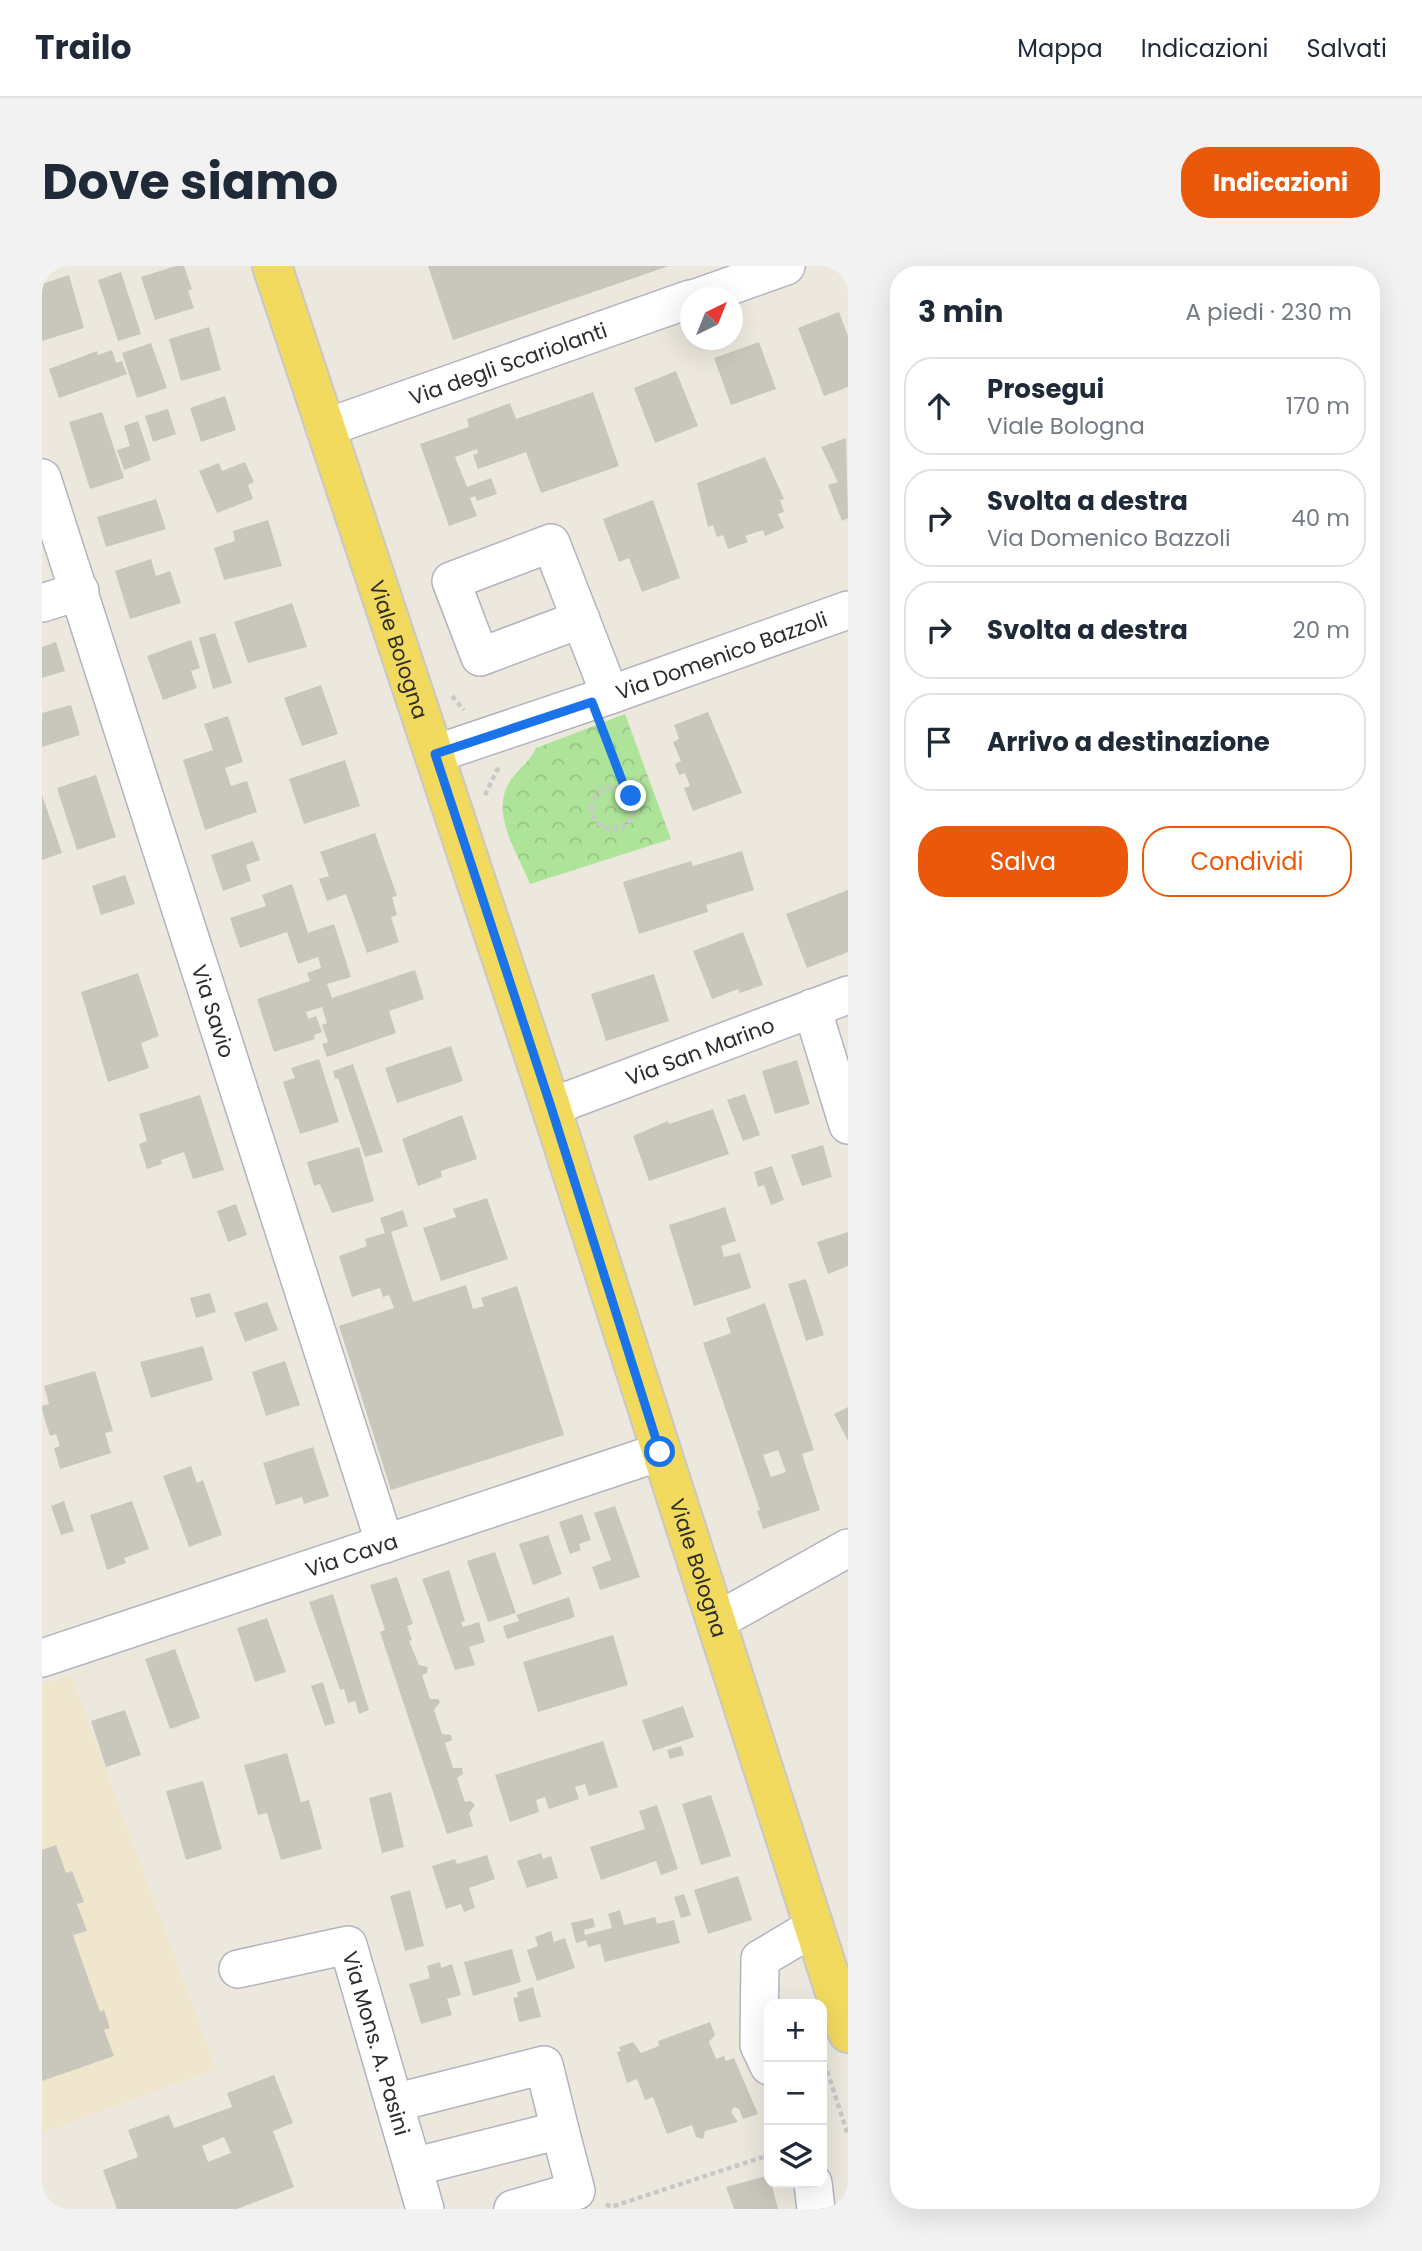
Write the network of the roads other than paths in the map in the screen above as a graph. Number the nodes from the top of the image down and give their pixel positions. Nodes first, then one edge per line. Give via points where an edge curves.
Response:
1 (272, 266) edge
2 (786, 266) edge
3 (727, 287) edge
4 (680, 303) edge
5 (325, 428) junction
6 (42, 478) edge
7 (80, 591) junction
8 (42, 603) edge
9 (848, 610) edge
10 (581, 619) dead end
11 (601, 699) junction
12 (435, 754) junction
13 (848, 995) edge
14 (812, 1008) junction
15 (551, 1107) junction
16 (848, 1125) edge
17 (660, 1452) junction
18 (385, 1544) junction
19 (848, 1548) edge
20 (716, 1621) junction
21 (42, 1658) edge
22 (814, 1927) junction
23 (238, 1969) dead end
24 (848, 2033) edge
25 (767, 2062) edge
26 (394, 2103) junction
27 (560, 2130) junction
28 (412, 2167) junction
29 (814, 2188) edge
30 (425, 2209) edge
31 (513, 2209) edge
32 (817, 2209) edge

1 - 5 main road, Viale Bologna
2 - 3 street
4 - 5 street, Via degli Scariolanti
5 - 12 main road, Viale Bologna
6 - 7 street, Via Savio
7 - 8 street
7 - 18 street, Via Savio
9 - 11 street, Via Domenico Bazzoli
10 - 11 street
11 - 12 street, Via Domenico Bazzoli
12 - 15 main road, Viale Bologna
13 - 14 street, Via San Marino
14 - 15 street, Via San Marino
14 - 16 street
15 - 17 main road, Viale Bologna
17 - 18 street, Via Cava
17 - 20 main road, Viale Bologna
18 - 21 street, Via Cava
19 - 20 street
20 - 22 main road, Viale Bologna
22 - 24 main road, Viale Bologna
22 - 25 street via 760,1959 759,2045
23 - 26 street, Via Mons. A. Pasini via 348,1945
26 - 27 street via 544,2065
26 - 28 street, Via Mons. A. Pasini
27 - 28 street
27 - 31 street via 576,2191
28 - 30 street, Via Mons. A. Pasini
29 - 32 street

